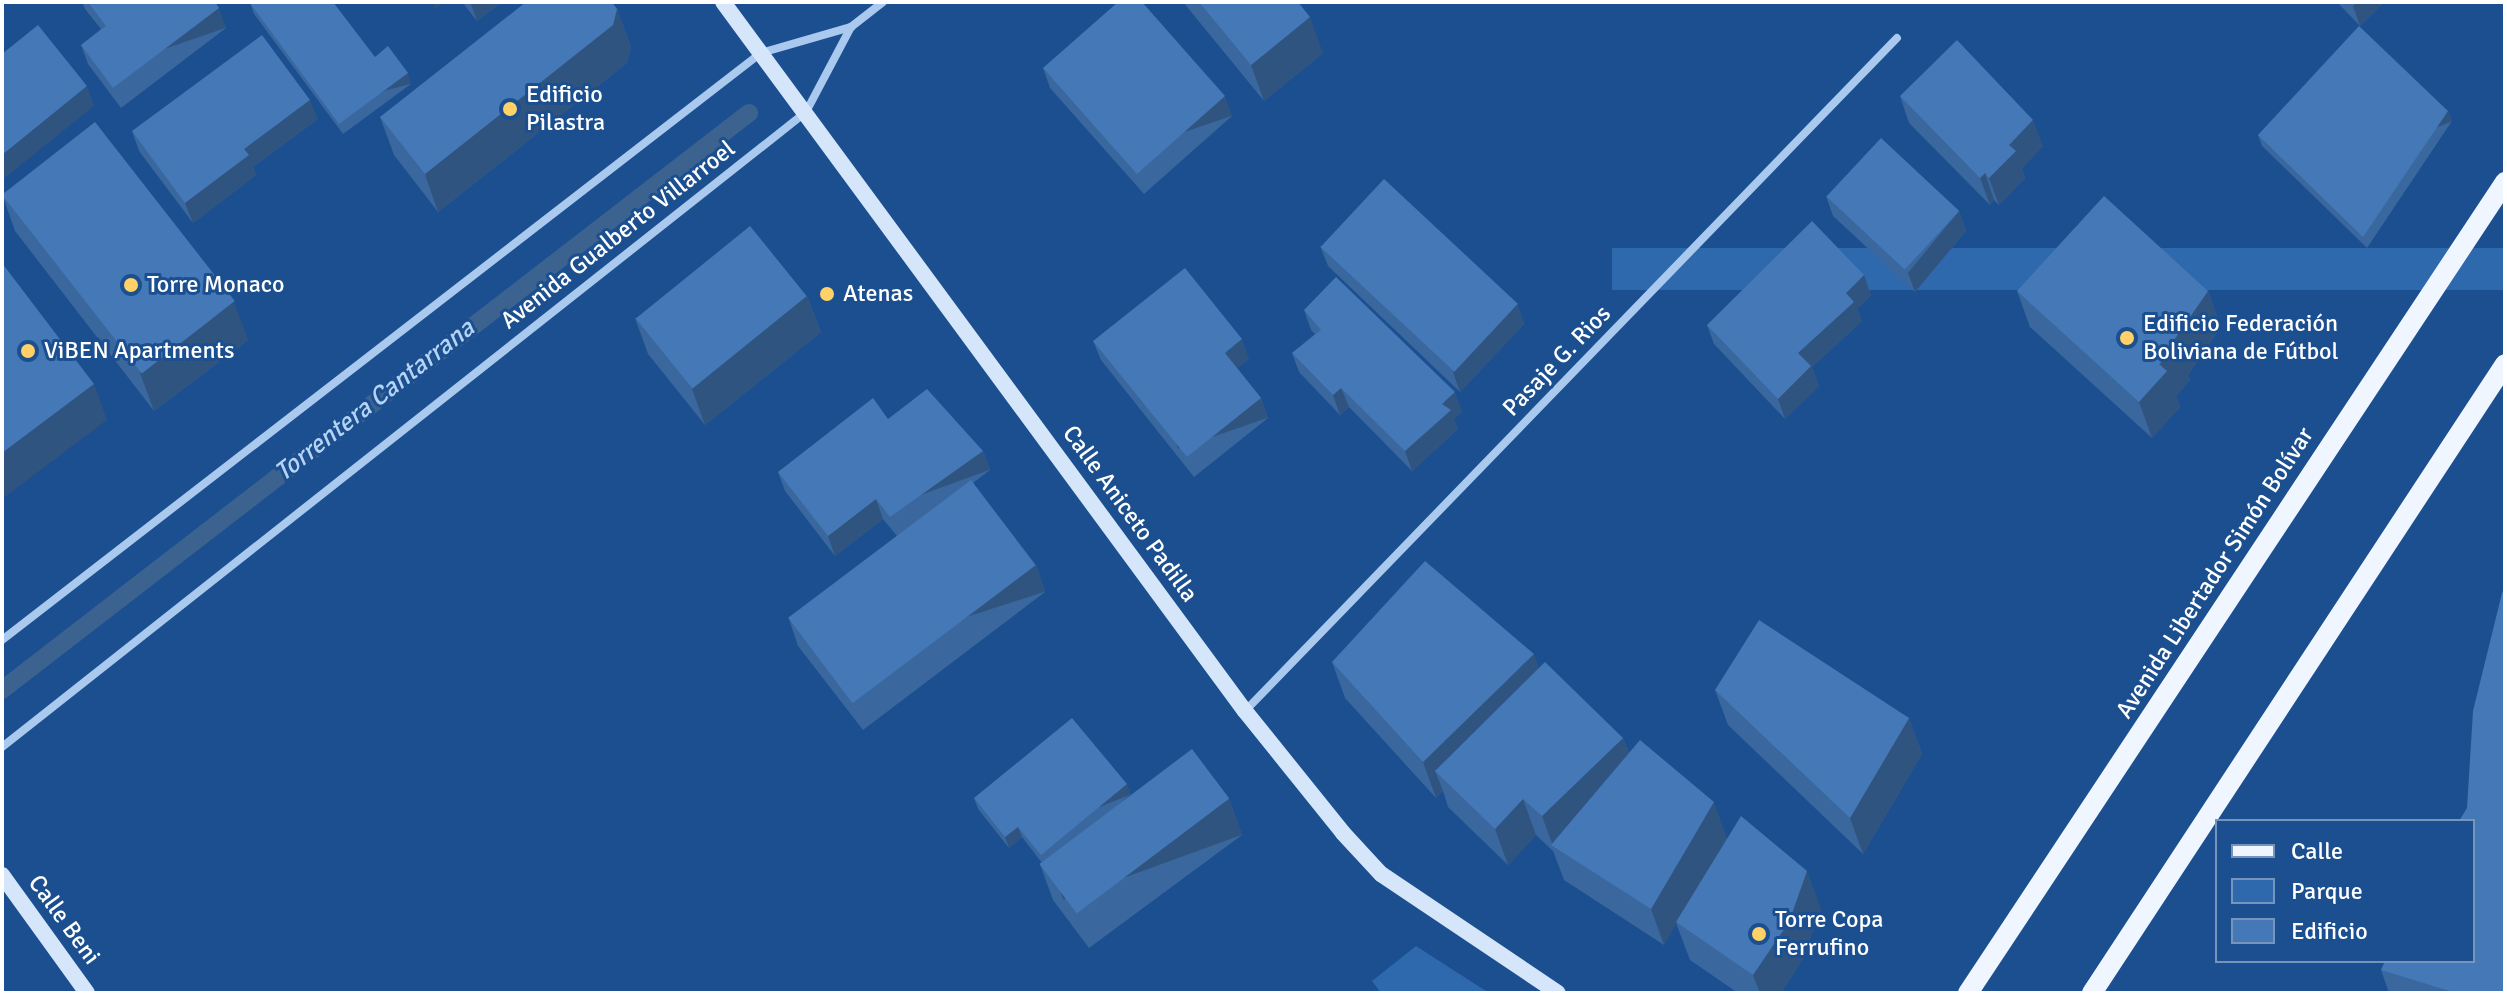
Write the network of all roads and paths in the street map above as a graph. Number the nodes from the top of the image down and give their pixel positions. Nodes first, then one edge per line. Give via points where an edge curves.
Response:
1 (723, 2) edge
2 (883, 2) edge
3 (851, 27) junction
4 (1897, 38) dead end
5 (761, 53) junction
6 (806, 112) junction
7 (2505, 182) edge
8 (2505, 364) edge
9 (2, 640) edge
10 (1245, 711) junction
11 (2, 747) edge
12 (2, 875) edge
13 (87, 993) edge
14 (1558, 993) edge
15 (1968, 993) edge
16 (2092, 993) edge

1 - 5 main road, Calle Aniceto Padilla
2 - 3 street, Avenida Gualberto Villarroel
3 - 5 street, Avenida Gualberto Villarroel
3 - 6 street, Avenida Gualberto Villarroel
4 - 10 street, Pasaje G. Rios
5 - 6 main road, Calle Aniceto Padilla
5 - 9 street, Avenida Gualberto Villarroel
6 - 10 main road, Calle Aniceto Padilla
6 - 11 street, Avenida Gualberto Villarroel
7 - 15 main road, Avenida Libertador Simón Bolívar
8 - 16 main road
10 - 14 main road, Calle Aniceto Padilla via 1381,874
12 - 13 main road, Calle Beni

